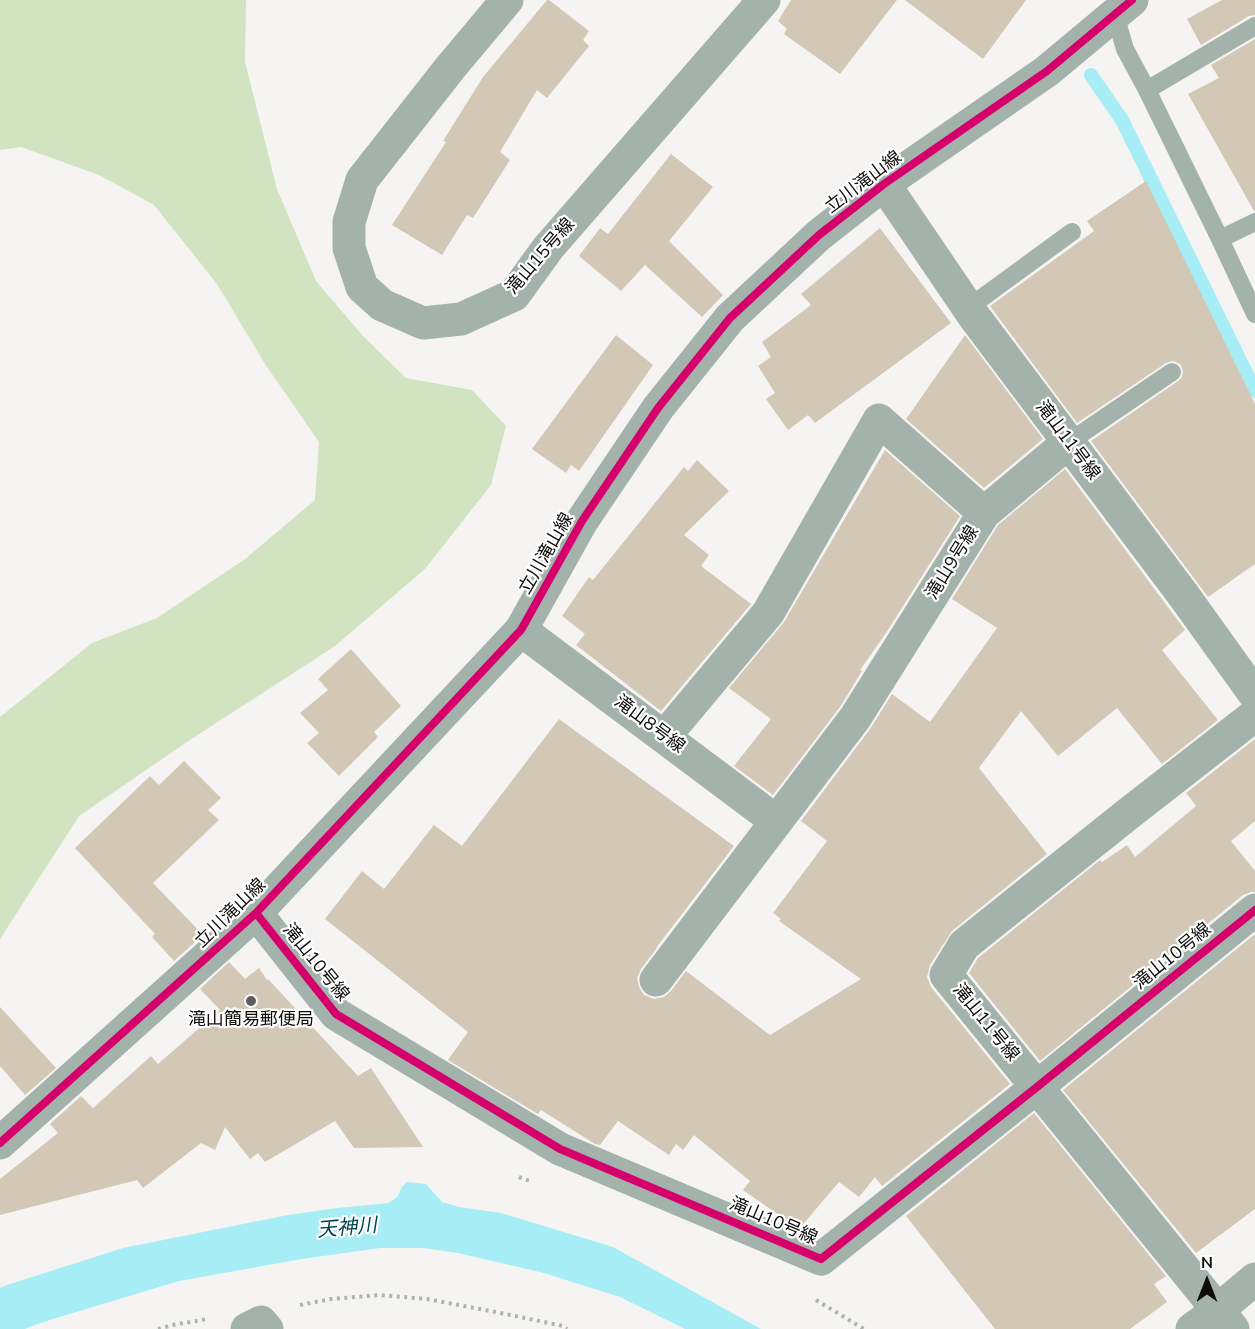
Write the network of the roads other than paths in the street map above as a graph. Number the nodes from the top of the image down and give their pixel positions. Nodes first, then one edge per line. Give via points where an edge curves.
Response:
1 (507, 0) edge
2 (764, 0) edge
3 (1119, 5) edge
4 (1255, 27) edge
5 (1148, 90) junction
6 (884, 184) junction
7 (1255, 222) edge
8 (1072, 232) dead end
9 (1220, 239) junction
10 (968, 308) junction
11 (1255, 314) edge
12 (1172, 372) dead end
13 (1069, 442) junction
14 (984, 513) junction
15 (521, 630) junction
16 (1255, 695) edge
17 (1255, 715) edge
18 (664, 736) junction
19 (776, 821) junction
20 (1255, 910) edge
21 (256, 913) junction
22 (656, 980) dead end
23 (1037, 1087) junction
24 (0, 1143) edge
25 (1255, 1279) edge
26 (1226, 1319) edge
27 (1192, 1329) edge

1 - 2 street, 滝山15号線 via 362,180 349,222 349,248 362,286 382,305 423,323 461,319 514,295 548,248
3 - 5 lane via 1125,49
3 - 6 street, 立川滝山線 via 1047,71
4 - 5 lane
5 - 9 lane
6 - 10 street, 滝山11号線
6 - 15 street, 立川滝山線 via 819,235 730,318 658,408 582,521
7 - 9 lane
8 - 10 lane
9 - 11 lane
10 - 13 street, 滝山11号線
12 - 13 lane
13 - 14 street
13 - 16 street, 滝山11号線
14 - 18 street, 滝山9号線 via 879,420 768,613
14 - 19 street, 滝山9号線 via 855,718
15 - 18 street, 滝山8号線
15 - 21 street, 立川滝山線
17 - 23 street, 滝山11号線 via 964,945 946,975
18 - 19 street, 滝山8号線
19 - 22 street, 滝山9号線
20 - 23 street, 滝山10号線
21 - 23 street, 滝山10号線 via 336,1014 560,1149 821,1259
21 - 24 street, 立川滝山線
23 - 26 street, 滝山11号線
25 - 26 street
26 - 27 street

